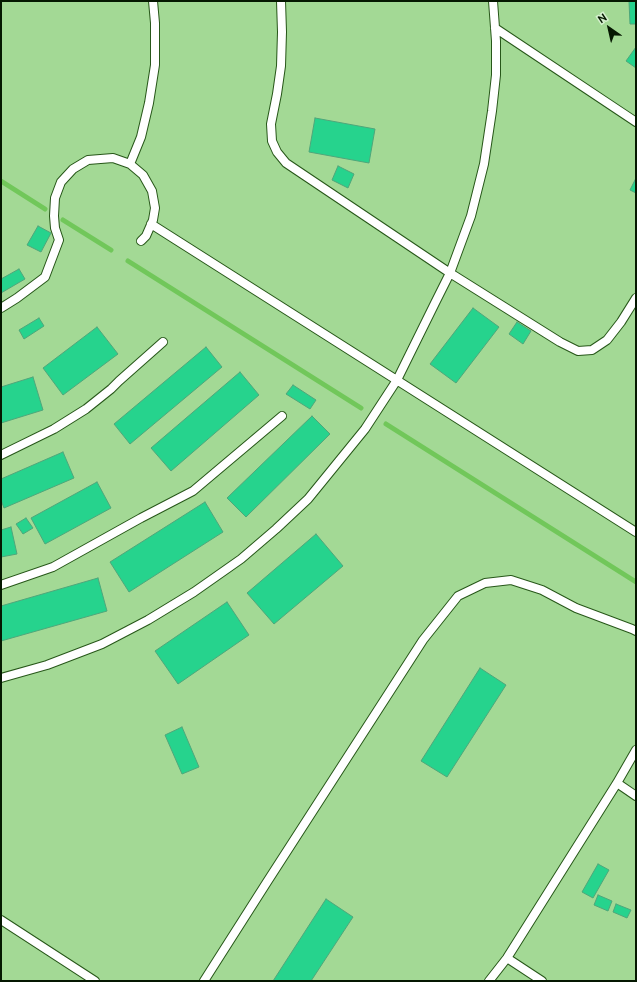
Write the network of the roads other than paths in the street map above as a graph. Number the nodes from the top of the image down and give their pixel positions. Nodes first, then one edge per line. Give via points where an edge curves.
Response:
1 (153, 1) edge
2 (281, 1) edge
3 (493, 1) edge
4 (495, 28) junction
5 (636, 122) edge
6 (130, 164) junction
7 (151, 224) junction
8 (141, 241) dead end
9 (450, 273) junction
10 (636, 298) edge
11 (1, 308) edge
12 (163, 342) dead end
13 (397, 380) junction
14 (282, 416) dead end
15 (1, 455) edge
16 (636, 532) edge
17 (1, 585) edge
18 (636, 632) edge
19 (1, 678) edge
20 (636, 750) edge
21 (616, 783) junction
22 (636, 796) edge
23 (1, 920) edge
24 (507, 958) junction
25 (95, 981) edge
26 (204, 981) edge
27 (489, 981) edge
28 (542, 981) edge

1 - 6 lane via 155,65 150,103 141,137
2 - 9 lane via 281,66 271,124 272,141 277,152 286,163 301,174
3 - 4 lane
4 - 5 lane
4 - 9 lane via 496,75 484,164 470,216
6 - 7 lane via 143,175 152,190 155,208
6 - 11 lane via 113,158 88,160 72,169 61,182 54,198 59,240 46,277
7 - 8 lane
7 - 13 lane
9 - 10 lane via 578,351 592,350 607,340
9 - 13 lane
12 - 15 lane via 112,389 86,408 54,429
13 - 16 lane
13 - 19 lane via 365,430 308,499 241,559 194,592 102,644 47,665
14 - 17 lane via 193,491 53,567
18 - 26 lane via 576,608 542,590 511,580 485,583 458,596 423,640
20 - 21 lane
21 - 22 lane
21 - 24 lane
23 - 25 lane
24 - 27 lane
24 - 28 lane

